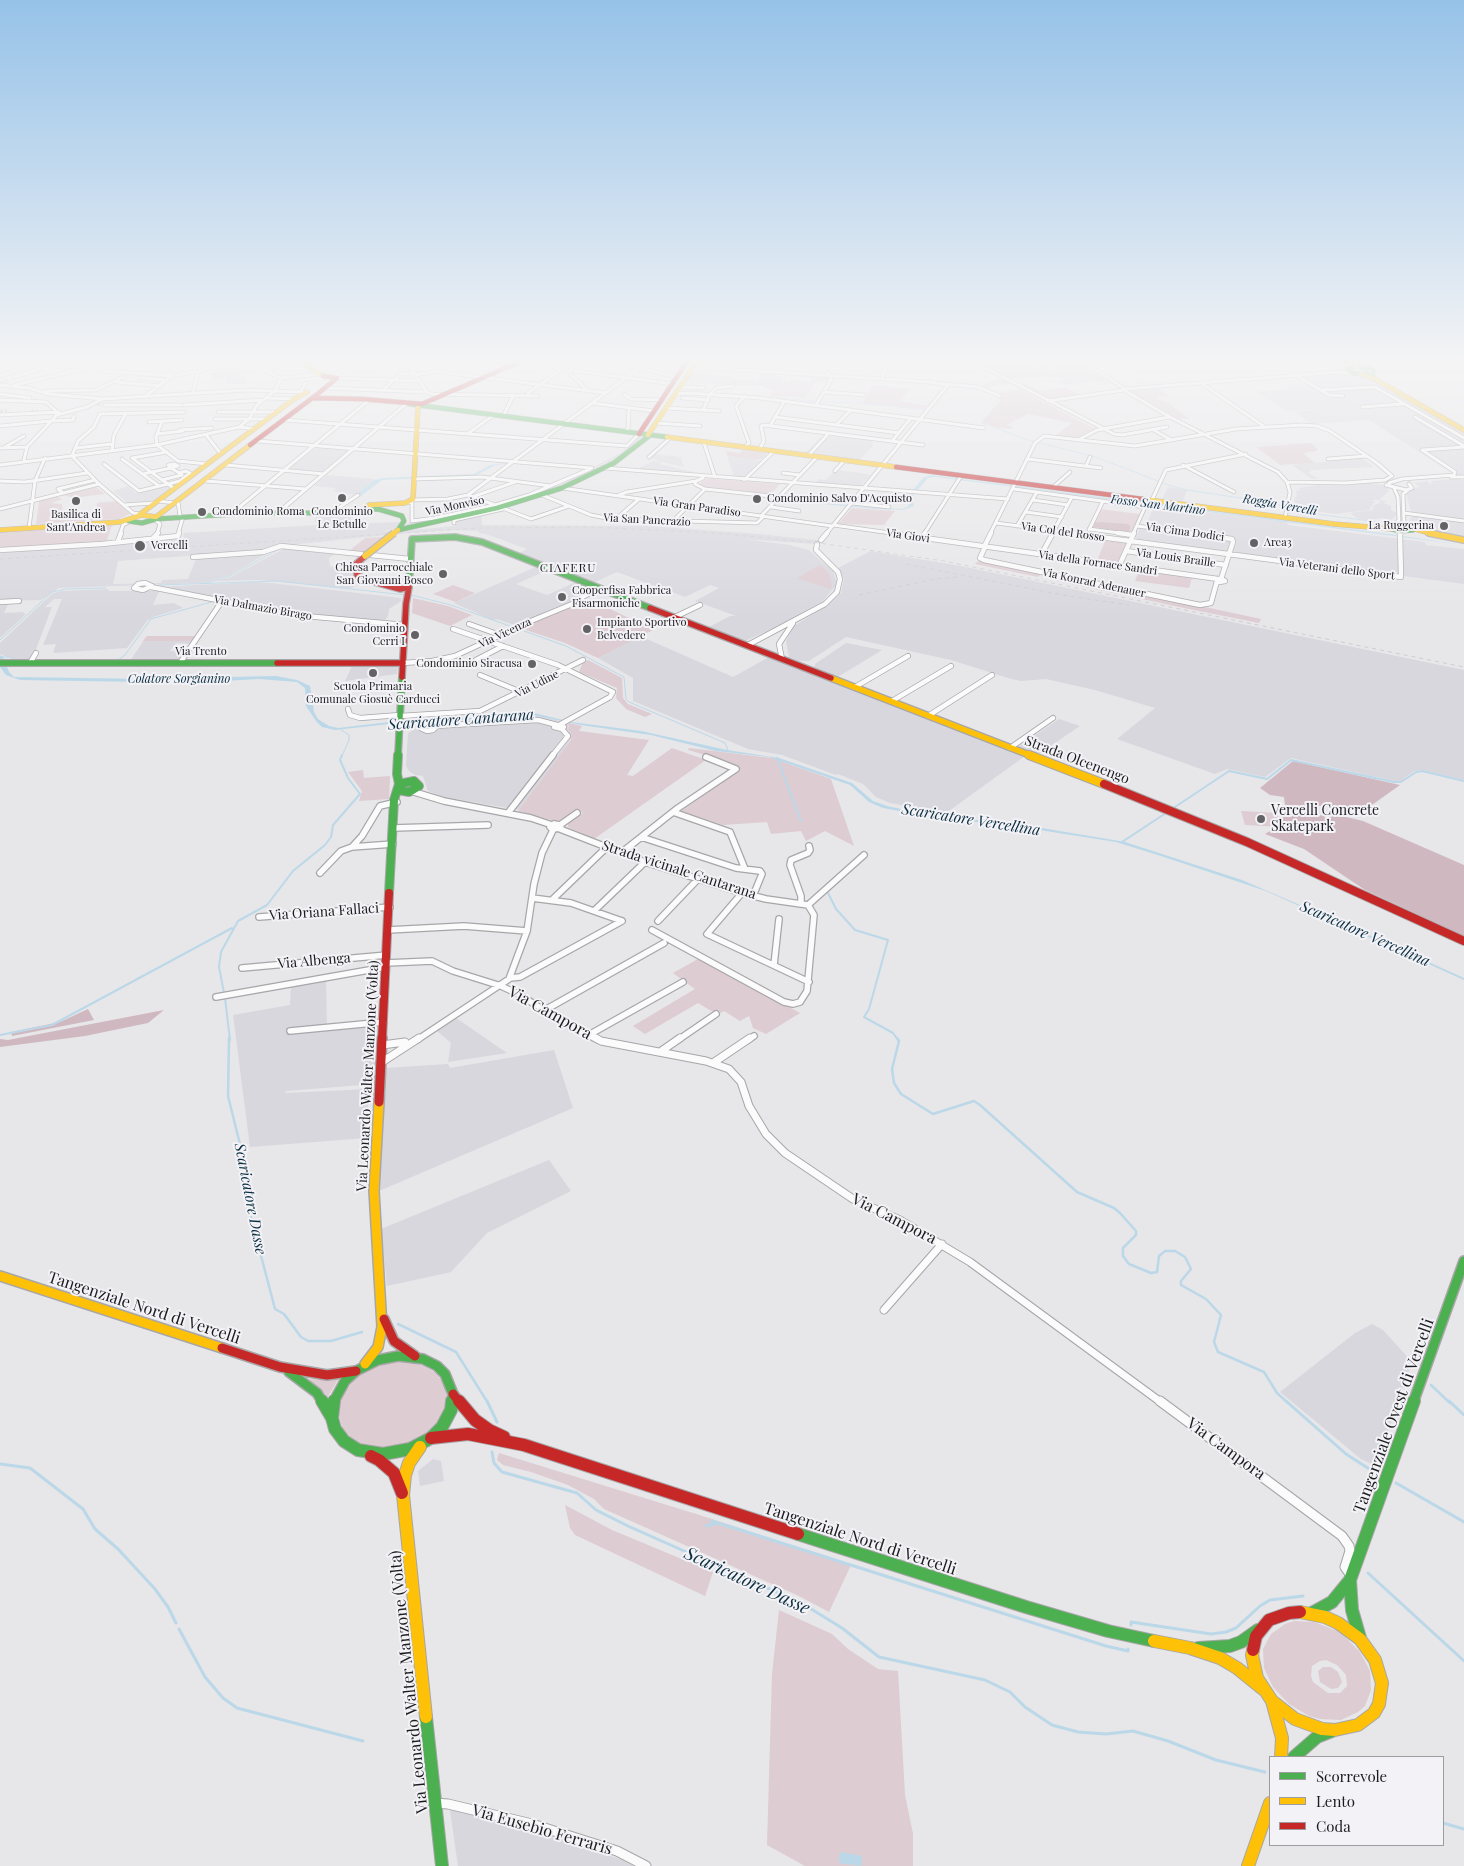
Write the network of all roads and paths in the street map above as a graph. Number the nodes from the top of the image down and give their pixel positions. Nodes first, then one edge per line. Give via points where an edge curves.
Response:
1 (25, 447) edge
2 (27, 447) edge
3 (84, 447) edge
4 (138, 447) edge
5 (160, 447) edge
6 (216, 447) edge
7 (230, 447) edge
8 (250, 447) edge
9 (313, 447) edge
10 (328, 447) edge
11 (415, 447) edge
12 (532, 447) edge
13 (596, 447) edge
14 (633, 447) edge
15 (660, 447) edge
16 (705, 447) edge
17 (737, 447) edge
18 (761, 447) edge
19 (819, 447) edge
20 (898, 447) edge
21 (1034, 447) edge
22 (1232, 447) edge
23 (1354, 447) edge
24 (1453, 447) edge
25 (0, 448) edge
26 (5, 448) joint
27 (76, 448) joint
28 (744, 448) joint
29 (353, 449) junction
30 (112, 450) joint
31 (759, 450) junction
32 (167, 452) junction
33 (628, 452) junction
34 (773, 452) junction
35 (221, 454) junction
36 (415, 454) junction
37 (1247, 454) junction
38 (74, 455) junction
39 (812, 456) junction
40 (1367, 456) junction
41 (649, 457) dead end
42 (1090, 457) dead end
43 (45, 458) junction
44 (122, 459) dead end
45 (1028, 459) junction
46 (1328, 459) dead end
47 (24, 460) junction
48 (844, 461) junction
49 (513, 462) junction
50 (104, 464) dead end
51 (207, 464) junction
52 (0, 465) edge
53 (226, 465) junction
54 (1183, 465) junction
55 (882, 466) junction
56 (1086, 466) junction
57 (605, 468) junction
58 (1101, 468) dead end
59 (1386, 469) junction
60 (284, 470) junction
61 (150, 471) junction
62 (835, 471) dead end
63 (1070, 472) dead end
64 (87, 473) junction
65 (141, 473) junction
66 (179, 473) junction
67 (783, 473) dead end
68 (324, 474) junction
69 (1392, 474) junction
70 (800, 475) junction
71 (414, 477) junction
72 (708, 477) junction
73 (715, 477) junction
74 (1464, 477) edge
75 (492, 478) junction
76 (533, 478) dead end
77 (959, 478) junction
78 (1409, 478) junction
79 (161, 479) junction
80 (94, 480) junction
81 (206, 480) junction
82 (744, 480) junction
83 (0, 481) edge
84 (35, 481) junction
85 (152, 481) junction
86 (517, 481) junction
87 (696, 481) junction
88 (522, 482) junction
89 (1288, 482) junction
90 (1345, 482) junction
91 (1369, 482) junction
92 (1396, 482) junction
93 (793, 483) junction
94 (99, 484) junction
95 (168, 484) junction
96 (1409, 484) junction
97 (159, 486) junction
98 (266, 486) junction
99 (552, 486) junction
100 (172, 487) dead end
101 (1015, 487) junction
102 (1392, 487) junction
103 (562, 488) junction
104 (864, 488) junction
105 (1052, 488) junction
106 (306, 489) junction
107 (705, 489) junction
108 (1408, 490) junction
109 (1037, 492) junction
110 (1234, 492) dead end
111 (63, 493) junction
112 (468, 495) junction
113 (542, 495) junction
114 (617, 495) junction
115 (948, 495) junction
116 (358, 496) dead end
117 (475, 496) junction
118 (780, 497) junction
119 (1072, 497) junction
120 (639, 498) junction
121 (1008, 499) junction
122 (1033, 500) junction
123 (32, 501) junction
124 (1103, 501) junction
125 (156, 502) junction
126 (177, 502) junction
127 (410, 502) junction
128 (1150, 504) junction
129 (124, 505) junction
130 (850, 505) junction
131 (1068, 505) junction
132 (569, 506) junction
133 (688, 506) junction
134 (340, 507) junction
135 (499, 507) junction
136 (770, 507) junction
137 (889, 507) dead end
138 (0, 509) edge
139 (440, 509) dead end
140 (278, 511) junction
141 (303, 511) junction
142 (799, 511) dead end
143 (1026, 512) junction
144 (1404, 513) junction
145 (231, 514) junction
146 (140, 515) junction
147 (1062, 516) junction
148 (762, 517) junction
149 (182, 518) junction
150 (1285, 518) junction
151 (156, 519) junction
152 (616, 519) junction
153 (439, 520) junction
154 (673, 521) junction
155 (128, 522) junction
156 (1464, 522) edge
157 (454, 523) dead end
158 (996, 523) junction
159 (833, 526) junction
160 (1017, 526) junction
161 (1137, 526) junction
162 (28, 528) junction
163 (0, 530) edge
164 (398, 530) junction
165 (1055, 530) junction
166 (1401, 530) junction
167 (1088, 532) junction
168 (1133, 535) junction
169 (156, 536) junction
170 (922, 538) junction
171 (118, 539) junction
172 (412, 540) joint
173 (821, 540) dead end
174 (1464, 540) edge
175 (1130, 541) junction
176 (817, 544) dead end
177 (985, 547) junction
178 (0, 550) edge
179 (1126, 551) junction
180 (1041, 555) junction
181 (1229, 555) junction
182 (193, 557) dead end
183 (410, 559) junction
184 (1226, 565) junction
185 (1119, 566) junction
186 (1219, 581) junction
187 (151, 587) dead end
188 (601, 588) junction
189 (405, 589) junction
190 (19, 601) dead end
191 (224, 601) junction
192 (0, 602) edge
193 (700, 604) dead end
194 (675, 617) junction
195 (798, 618) junction
196 (405, 624) junction
197 (469, 624) dead end
198 (453, 629) dead end
199 (500, 635) junction
200 (487, 641) junction
201 (748, 645) junction
202 (504, 646) junction
203 (36, 653) dead end
204 (908, 656) dead end
205 (782, 659) junction
206 (476, 660) dead end
207 (583, 660) dead end
208 (31, 661) junction
209 (0, 663) edge
210 (180, 663) junction
211 (403, 663) junction
212 (951, 666) dead end
213 (566, 669) junction
214 (480, 675) dead end
215 (992, 675) dead end
216 (855, 687) junction
217 (521, 692) junction
218 (892, 701) junction
219 (348, 709) dead end
220 (928, 716) junction
221 (1053, 718) dead end
222 (400, 719) junction
223 (563, 724) junction
224 (436, 726) dead end
225 (1010, 748) junction
226 (706, 757) dead end
227 (398, 769) junction
228 (409, 781) junction
229 (419, 785) junction
230 (398, 787) junction
231 (410, 792) junction
232 (429, 796) junction
233 (395, 803) junction
234 (508, 812) junction
235 (673, 812) junction
236 (577, 813) dead end
237 (488, 825) dead end
238 (560, 827) junction
239 (394, 828) junction
240 (552, 828) junction
241 (641, 838) junction
242 (393, 844) junction
243 (809, 846) dead end
244 (352, 847) junction
245 (607, 847) junction
246 (621, 853) junction
247 (864, 855) dead end
248 (645, 862) junction
249 (745, 869) junction
250 (320, 873) dead end
251 (698, 879) junction
252 (742, 893) junction
253 (753, 896) junction
254 (532, 898) junction
255 (554, 899) junction
256 (801, 902) junction
257 (808, 905) junction
258 (390, 907) junction
259 (595, 910) junction
260 (260, 917) dead end
261 (779, 918) dead end
262 (658, 921) dead end
263 (388, 930) junction
264 (652, 930) dead end
265 (527, 932) junction
266 (1464, 941) edge
267 (664, 943) dead end
268 (386, 962) junction
269 (774, 965) junction
270 (242, 968) dead end
271 (510, 978) junction
272 (683, 982) dead end
273 (809, 982) junction
274 (501, 986) junction
275 (218, 996) dead end
276 (544, 1010) junction
277 (716, 1014) dead end
278 (384, 1022) junction
279 (290, 1031) dead end
280 (587, 1036) junction
281 (754, 1036) dead end
282 (417, 1038) junction
283 (382, 1045) junction
284 (660, 1052) junction
285 (382, 1062) junction
286 (713, 1063) junction
287 (942, 1244) junction
288 (1464, 1261) edge
289 (0, 1276) edge
290 (381, 1310) junction
291 (884, 1310) dead end
292 (423, 1359) junction
293 (280, 1366) junction
294 (364, 1366) junction
295 (356, 1371) junction
296 (453, 1394) junction
297 (332, 1418) junction
298 (431, 1438) junction
299 (422, 1444) junction
300 (524, 1446) junction
301 (358, 1450) junction
302 (403, 1495) junction
303 (1350, 1578) junction
304 (1312, 1613) junction
305 (1262, 1627) junction
306 (1360, 1639) junction
307 (1190, 1648) junction
308 (1263, 1689) junction
309 (1272, 1701) junction
310 (1335, 1730) junction
311 (1281, 1756) edge
312 (1295, 1756) edge
313 (436, 1803) junction
314 (1269, 1806) edge
315 (442, 1866) edge
316 (646, 1866) edge
317 (1248, 1866) edge

1 - 26 street
2 - 47 street
3 - 27 street
4 - 30 street
5 - 32 street
6 - 35 street
7 - 35 main road
8 - 53 main road
9 - 60 street
10 - 29 street
11 - 36 main road
12 - 49 street
13 - 33 street
14 - 33 main road, Via Monviso
15 - 41 street
16 - 73 street
17 - 28 main road
18 - 31 street
19 - 39 street
20 - 55 street
21 - 45 street
22 - 37 street
23 - 40 street
24 - 78 street via 1422,450 1455,474
25 - 26 street
27 - 38 street
28 - 31 main road
29 - 36 street
29 - 68 street
30 - 38 street
31 - 34 main road
32 - 51 street via 178,461
32 - 61 street via 132,458
33 - 57 main road, Via Monviso
34 - 39 main road
34 - 82 street
35 - 51 main road
36 - 49 street
36 - 71 main road
37 - 54 street
37 - 89 street via 1272,467
38 - 43 street
38 - 64 street
39 - 48 main road
39 - 70 street
40 - 46 street
40 - 59 street
42 - 56 street
43 - 47 street
43 - 84 street
44 - 65 street
45 - 56 street
45 - 101 street
47 - 52 street
48 - 55 main road
48 - 62 street
49 - 75 street
49 - 99 street via 592,468
50 - 97 street via 139,491
51 - 125 main road
53 - 60 street
53 - 81 main road
54 - 110 street
54 - 128 street via 1166,470
55 - 77 main road
55 - 104 street
56 - 58 street
57 - 72 street
57 - 103 main road, Via Monviso
59 - 69 street
59 - 78 street
60 - 68 street
60 - 98 street
61 - 65 street
61 - 66 street via 170,466
61 - 79 street
63 - 105 street
64 - 80 street
64 - 84 street
65 - 85 street
66 - 79 street via 182,475
66 - 95 street via 190,473 180,481
67 - 70 street
68 - 106 street
69 - 90 street via 1391,478 1384,480
69 - 91 street via 1391,480
70 - 93 street
71 - 75 street
71 - 127 main road
72 - 73 street
72 - 87 street
73 - 82 street
74 - 96 street via 1413,480
75 - 86 street
75 - 112 street
76 - 88 street
77 - 101 main road
77 - 115 street
78 - 92 street
79 - 85 street
79 - 95 street
80 - 94 street
80 - 111 street via 58,489
81 - 98 street
81 - 126 main road
82 - 93 street
83 - 84 street
84 - 123 street
85 - 97 street
86 - 88 street
86 - 117 street
87 - 107 street via 696,486
87 - 114 street
88 - 99 street
89 - 90 street
89 - 150 street via 1290,492
90 - 91 street
91 - 102 street
92 - 96 street
92 - 102 street via 1388,483
93 - 104 street
93 - 118 street
94 - 111 street
94 - 129 street
95 - 97 street
95 - 100 street
96 - 108 street via 1412,487
98 - 106 street
98 - 145 street
99 - 135 street
101 - 105 main road
101 - 109 street
101 - 121 street
102 - 108 street
102 - 166 street via 1398,498
103 - 113 main road, Via Monviso
103 - 114 street, Via Gran Paradiso
104 - 115 street
104 - 130 street
105 - 128 main road
106 - 140 street
107 - 118 street
107 - 133 street
108 - 144 street via 1403,494
109 - 119 street
109 - 122 street
111 - 123 street
112 - 117 street
112 - 127 street
113 - 132 street, Via San Pancrazio
113 - 135 main road, Via Monviso
114 - 120 street, Via Gran Paradiso
115 - 121 street
115 - 170 street
116 - 134 street
117 - 135 street
118 - 136 street
119 - 124 street
119 - 131 street
120 - 133 street, Via Gran Paradiso
120 - 152 street
121 - 158 street
122 - 131 street
122 - 143 street
123 - 138 street
123 - 162 street
124 - 128 street
124 - 167 street
125 - 126 street
125 - 129 street
125 - 146 main road
126 - 149 street
126 - 151 main road
127 - 134 main road
127 - 153 street via 412,521
128 - 150 main road
128 - 161 street
129 - 146 street
130 - 137 street
130 - 159 street
131 - 147 street
132 - 135 street via 531,520
132 - 152 street, Via San Pancrazio via 595,516
133 - 148 street, Via Gran Paradiso
133 - 154 street
134 - 141 main road
135 - 153 main road, Via Monviso
135 - 157 street, Via Monviso via 454,520
136 - 142 street
136 - 148 street
139 - 153 street
140 - 141 main road
140 - 145 main road
141 - 164 main road via 385,510 399,514 404,521
143 - 147 street
143 - 160 street
144 - 156 street
144 - 166 street
145 - 149 main road
146 - 151 main road
146 - 155 main road
147 - 165 street
148 - 154 street, Via San Pancrazio via 757,524
148 - 159 street, Via Gran Paradiso
149 - 151 main road
149 - 169 street via 178,536
150 - 166 main road
151 - 155 main road
151 - 169 street via 160,524
152 - 154 street, Via San Pancrazio
153 - 164 main road, Via Monviso
155 - 162 main road
155 - 171 street
158 - 160 street, Via Col del Rosso
158 - 177 street
159 - 170 street, Via Giovi
159 - 173 street
160 - 165 street, Via Col del Rosso
161 - 168 street
161 - 181 street, Via Cima Dodici via 1232,539
162 - 163 main road
164 - 189 main road, bridge via 355,565 355,572 362,578
165 - 167 street, Via Col del Rosso
165 - 180 street
166 - 174 main road
166 - 181 street, Via Veterani dello Sport via 1401,576
167 - 168 street
167 - 175 street, Via Col del Rosso
168 - 175 street
169 - 171 street
170 - 177 street, Via Giovi
171 - 178 street via 102,544
172 - 183 main road, Via Leonardo Walter Manzone (Volta)
172 - 188 main road, Strada Olcenengo via 474,539
175 - 179 street
175 - 181 street, Via Col del Rosso
176 - 195 street via 816,550 835,568 840,587 825,604
177 - 180 street, Via della Fornace Sandri
177 - 186 street, Via Konrad Adenauer via 980,558 991,562 1200,605 1209,605
179 - 184 street, Via Louis Braille
179 - 185 street
180 - 185 street, Via della Fornace Sandri
181 - 184 street
182 - 183 street via 262,552 287,546
183 - 189 main road, Via Leonardo Walter Manzone (Volta)
184 - 186 street
185 - 186 street, Via della Fornace Sandri
187 - 191 street, Via Dalmazio Birago
188 - 194 main road, Strada Olcenengo
188 - 199 street, Via Vicenza via 582,597 582,600
189 - 196 main road, Via Leonardo Walter Manzone (Volta)
190 - 192 street
191 - 196 street, Via Dalmazio Birago via 294,615
191 - 210 street
193 - 194 street
194 - 201 main road, Strada Olcenengo
195 - 201 street
195 - 205 street via 779,644
196 - 211 main road, Via Leonardo Walter Manzone (Volta)
197 - 199 street
198 - 200 street
199 - 200 street, Via Vicenza
200 - 202 street
200 - 211 street, Via Vicenza via 446,659
201 - 205 main road, Strada Olcenengo
202 - 206 street
202 - 213 street
203 - 208 street
204 - 216 street
205 - 216 main road, Strada Olcenengo
207 - 213 street, Via Udine
208 - 209 main road, Via Trento
208 - 210 main road, Via Trento
210 - 211 main road, Via Trento
211 - 222 main road, Via Leonardo Walter Manzone (Volta)
212 - 218 street
213 - 217 street, Via Udine
213 - 223 street via 613,692 608,699
214 - 217 street
215 - 220 street
216 - 218 main road, Strada Olcenengo
217 - 222 street, Via Udine via 480,711
218 - 220 main road, Strada Olcenengo
219 - 222 street via 350,715 360,718
220 - 225 main road, Strada Olcenengo
221 - 225 street
222 - 227 main road, Via Leonardo Walter Manzone (Volta)
223 - 224 street via 538,720
223 - 234 street via 568,736
225 - 266 main road, Strada Olcenengo via 1247,842
226 - 235 street via 736,769
227 - 228 main road
227 - 230 main road, Via Leonardo Walter Manzone (Volta)
228 - 229 main road
228 - 230 main road
229 - 231 main road
229 - 232 street
230 - 231 main road
230 - 233 main road, Via Leonardo Walter Manzone (Volta)
231 - 232 street
231 - 233 main road
232 - 234 street
233 - 239 main road, Via Leonardo Walter Manzone (Volta)
233 - 244 street via 380,806
234 - 240 street
235 - 241 street
235 - 249 street via 730,832
236 - 238 street
237 - 239 street
238 - 240 street
238 - 245 street, Strada vicinale Cantarana
239 - 242 main road, Via Leonardo Walter Manzone (Volta)
240 - 254 street via 542,853
241 - 246 street
241 - 249 street
242 - 244 street
242 - 258 main road, Via Leonardo Walter Manzone (Volta)
243 - 256 street via 808,854 791,860 790,865
244 - 250 street via 341,851
245 - 246 street, Strada vicinale Cantarana
245 - 255 street
246 - 248 street, Strada vicinale Cantarana
247 - 257 street
248 - 251 street, Strada vicinale Cantarana
248 - 259 street
249 - 253 street via 762,874
251 - 252 street, Strada vicinale Cantarana
251 - 262 street
252 - 253 street, Strada vicinale Cantarana
252 - 269 street via 707,934
253 - 256 street, Strada vicinale Cantarana
254 - 255 street
254 - 265 street
255 - 259 street
256 - 257 street, Strada vicinale Cantarana
257 - 273 street via 814,915
258 - 260 street, Via Oriana Fallaci
258 - 263 main road, Via Leonardo Walter Manzone (Volta)
259 - 271 street via 622,922 520,977
261 - 269 street
263 - 265 street via 464,926
263 - 268 main road, Via Leonardo Walter Manzone (Volta)
264 - 273 street via 784,1002 800,1002
265 - 271 street
267 - 276 street
268 - 270 street, Via Albenga
268 - 274 street, Via Campora via 432,961
268 - 275 street
268 - 278 main road, Via Leonardo Walter Manzone (Volta)
269 - 273 street
271 - 274 street
272 - 280 street
274 - 276 street, Via Campora
274 - 282 street
276 - 280 street, Via Campora
277 - 284 street
278 - 279 street
278 - 283 main road, Via Leonardo Walter Manzone (Volta)
280 - 284 street, Via Campora
281 - 286 street
282 - 283 street via 401,1044
282 - 285 street
283 - 285 main road, Via Leonardo Walter Manzone (Volta)
284 - 286 street, Via Campora
285 - 290 main road, Via Leonardo Walter Manzone (Volta) via 374,1191
286 - 287 street, Via Campora via 737,1075 753,1113 766,1134 785,1153 853,1199
287 - 291 street
287 - 303 street, Via Campora via 1336,1530 1349,1546 1345,1567
288 - 303 main road, Tangenziale Ovest di Vercelli
289 - 293 main road, Tangenziale Nord di Vercelli
290 - 292 main road, Via Leonardo Walter Manzone (Volta) via 394,1341
290 - 294 main road, Via Leonardo Walter Manzone (Volta) via 380,1341
292 - 294 main road, Tangenziale Nord di Vercelli via 398,1356
292 - 296 main road, Tangenziale Nord di Vercelli via 445,1374
293 - 295 main road, Tangenziale Nord di Vercelli via 327,1375
293 - 297 main road, Tangenziale Nord di Vercelli via 312,1388
294 - 295 main road, Tangenziale Nord di Vercelli
295 - 297 main road, Tangenziale Nord di Vercelli via 337,1394
296 - 298 main road, Tangenziale Nord di Vercelli via 451,1410 442,1427
296 - 300 main road, Tangenziale Nord di Vercelli via 480,1424
297 - 301 main road, Tangenziale Nord di Vercelli via 344,1441
298 - 299 main road, Tangenziale Nord di Vercelli
298 - 300 main road, Tangenziale Nord di Vercelli via 468,1434
299 - 301 main road, Tangenziale Nord di Vercelli via 383,1454
299 - 302 main road, Via Leonardo Walter Manzone (Volta) via 407,1469
300 - 307 main road, Tangenziale Nord di Vercelli via 1026,1607 1108,1631
301 - 302 main road, Via Leonardo Walter Manzone (Volta) via 379,1460 394,1473
302 - 313 main road, Via Leonardo Walter Manzone (Volta)
303 - 304 main road, Tangenziale Ovest di Vercelli via 1332,1602
303 - 306 main road, Tangenziale Ovest di Vercelli via 1352,1610
304 - 305 main road via 1284,1614
304 - 306 main road via 1338,1622
305 - 307 main road, Tangenziale Nord di Vercelli via 1230,1646
305 - 308 main road via 1256,1636 1252,1655
306 - 310 main road via 1379,1671 1382,1683 1380,1698 1367,1720 1347,1729
307 - 308 main road, Tangenziale Nord di Vercelli via 1220,1658
308 - 309 main road
309 - 310 main road via 1295,1719
309 - 311 main road via 1282,1738
310 - 312 main road via 1317,1737
313 - 315 main road, Via Leonardo Walter Manzone (Volta)
313 - 316 street, Via Eusebio Ferraris via 532,1824 617,1851
314 - 317 main road

